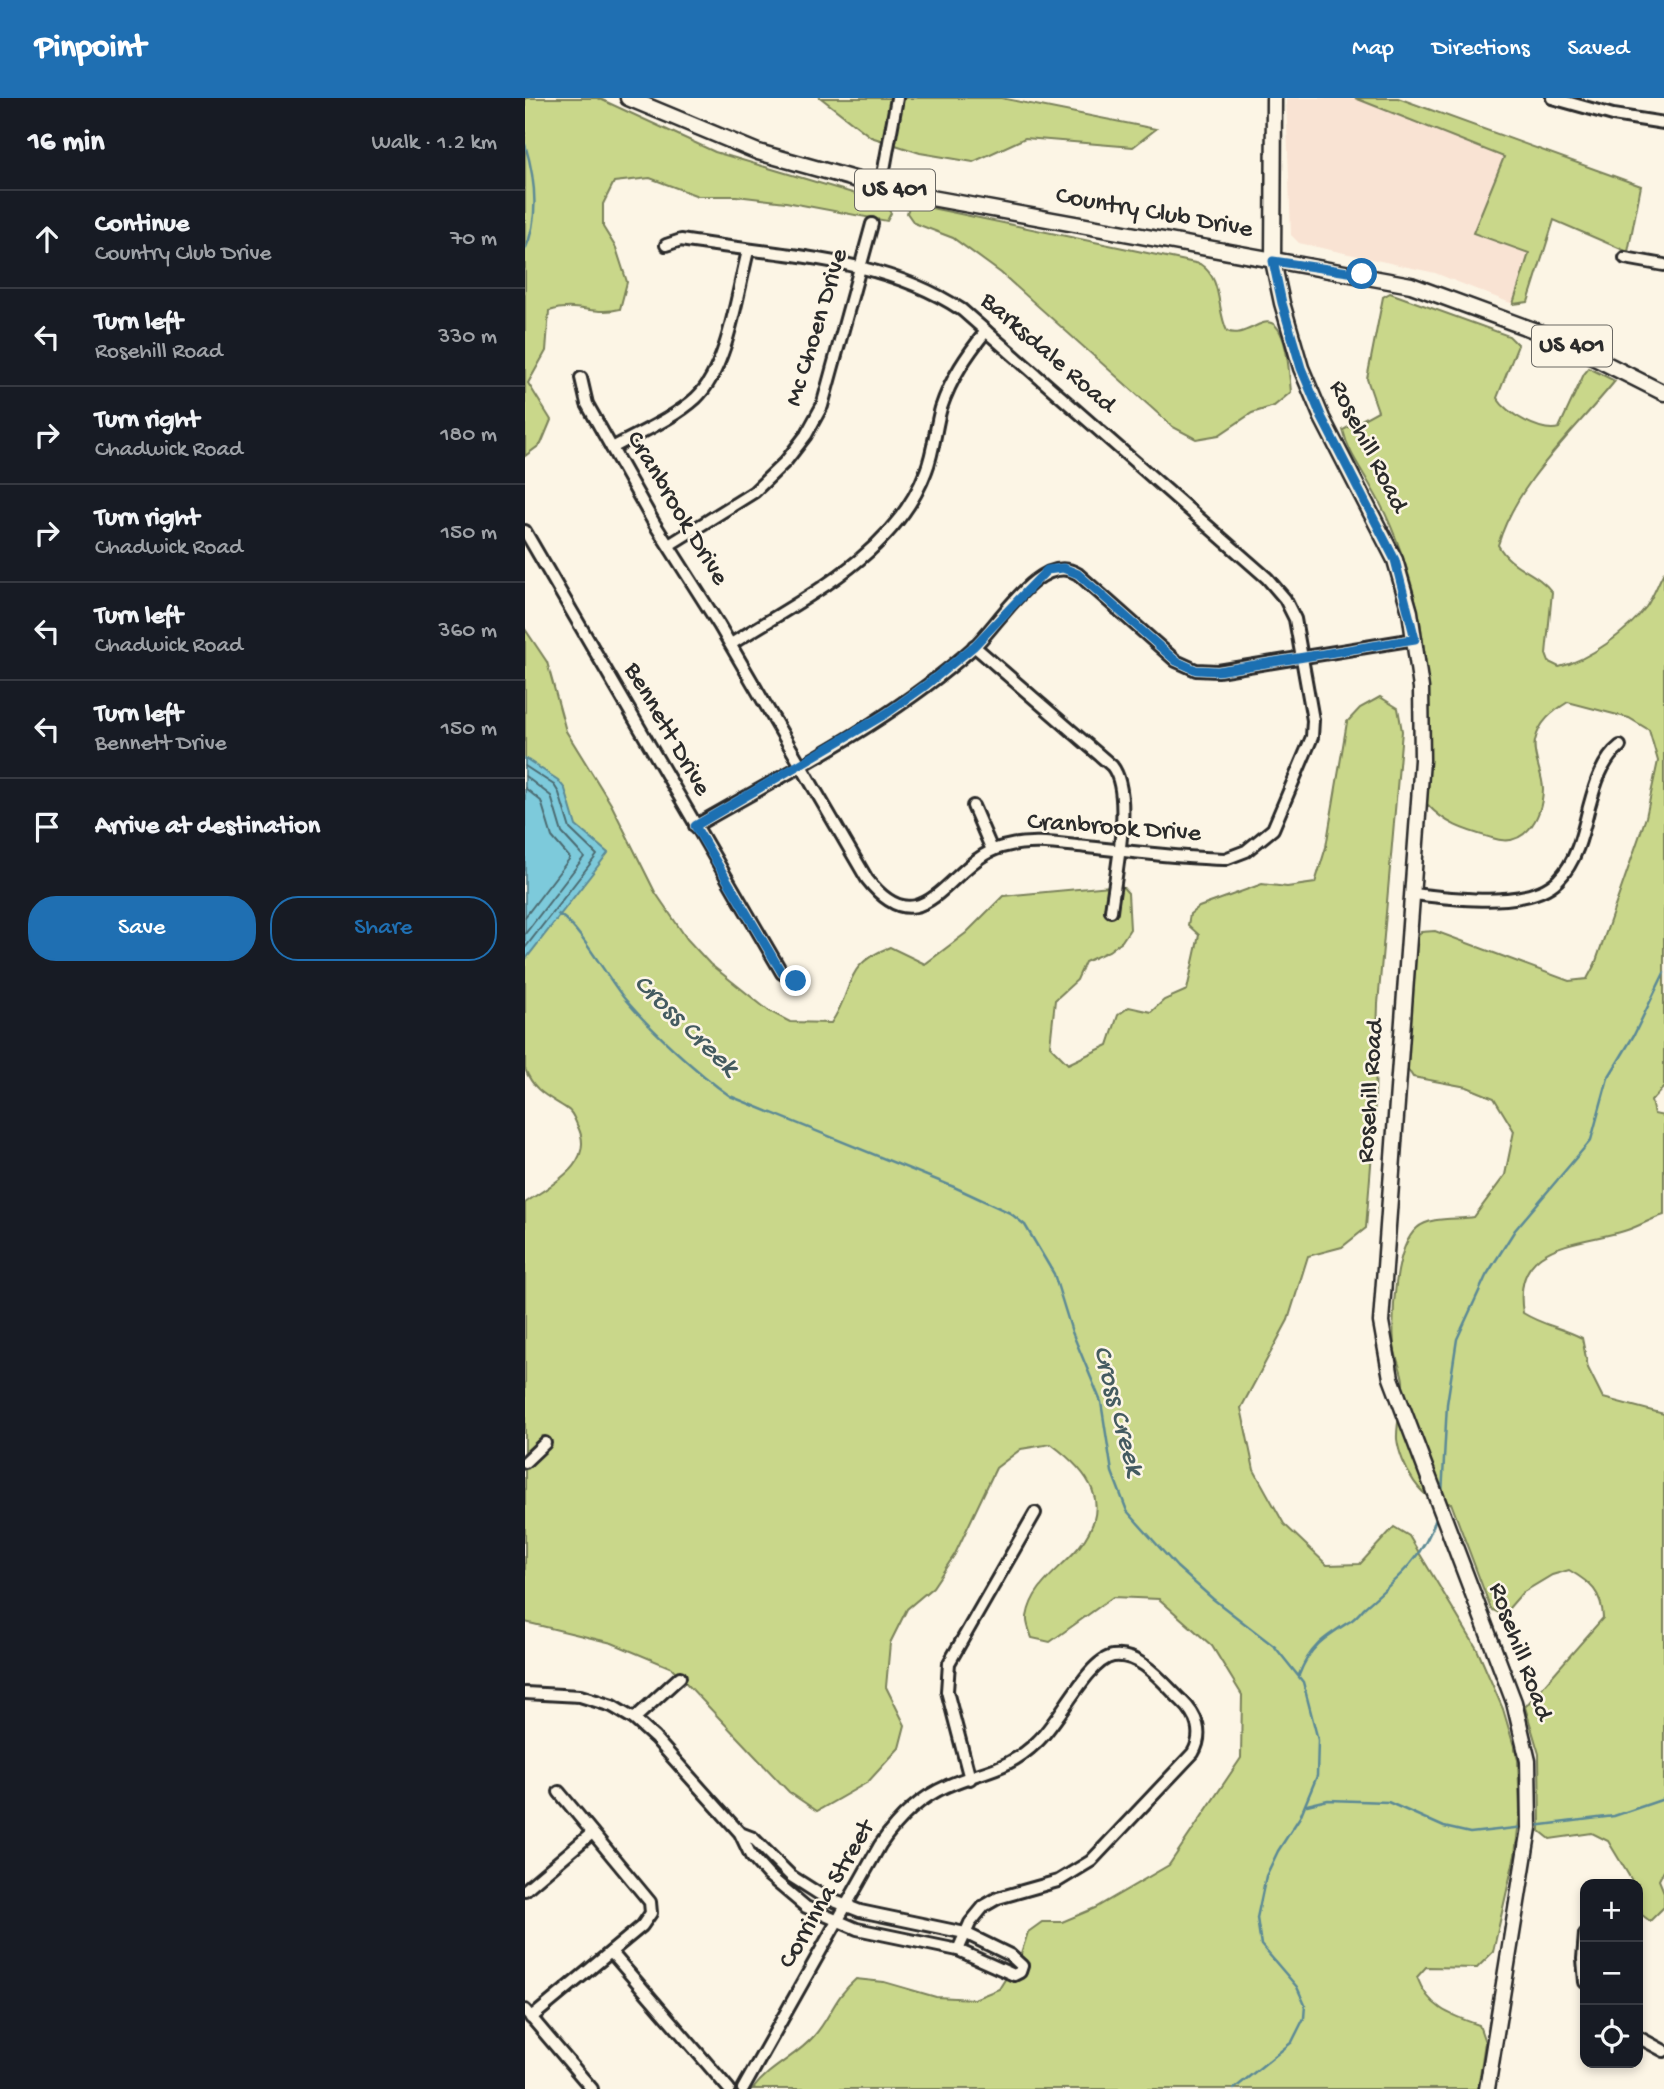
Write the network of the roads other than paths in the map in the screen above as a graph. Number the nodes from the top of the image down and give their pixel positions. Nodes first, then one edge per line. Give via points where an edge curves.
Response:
1 (628, 98) edge
2 (897, 98) edge
3 (1274, 98) edge
4 (1552, 98) edge
5 (1664, 123) edge
6 (881, 186) junction
7 (872, 224) dead end
8 (666, 246) dead end
9 (748, 251) junction
10 (1625, 258) dead end
11 (1273, 261) junction
12 (1664, 265) edge
13 (860, 266) junction
14 (986, 331) junction
15 (581, 378) dead end
16 (1664, 393) edge
17 (612, 448) junction
18 (525, 531) edge
19 (669, 545) junction
20 (1415, 639) junction
21 (731, 644) junction
22 (974, 646) junction
23 (1303, 657) junction
24 (1620, 746) dead end
25 (800, 765) junction
26 (973, 806) dead end
27 (695, 826) junction
28 (992, 850) junction
29 (1117, 850) junction
30 (1412, 894) junction
31 (1111, 911) dead end
32 (796, 981) dead end
33 (545, 1443) dead end
34 (525, 1462) edge
35 (1035, 1513) dead end
36 (680, 1677) dead end
37 (525, 1693) edge
38 (634, 1719) junction
39 (970, 1779) junction
40 (559, 1792) dead end
41 (592, 1833) junction
42 (740, 1833) junction
43 (525, 1890) edge
44 (845, 1906) junction
45 (837, 1921) junction
46 (965, 1933) junction
47 (958, 1950) junction
48 (611, 1952) junction
49 (528, 2014) edge
50 (1643, 2040) edge
51 (1664, 2051) edge
52 (592, 2089) edge
53 (729, 2089) edge
54 (743, 2089) edge
55 (1487, 2089) edge

1 - 6 main road, Country Club Drive / US 401 via 758,152
2 - 6 street
3 - 11 main road, Rosehill Road
4 - 5 street
6 - 11 main road, Country Club Drive / US 401
7 - 13 street, Mc Choen Drive
8 - 9 street, Barksdale Road via 681,240
9 - 13 street, Barksdale Road
9 - 17 street via 710,381 687,405
10 - 12 street
11 - 16 main road, Country Club Drive / US 401 via 1362,274 1439,293 1555,338
11 - 20 main road, Rosehill Road via 1301,368 1395,560
13 - 14 street, Barksdale Road via 924,286
13 - 19 street, Mc Choen Drive via 823,406 806,435 754,492
14 - 21 street via 952,380 927,470 893,527 835,578
14 - 23 street, Barksdale Road via 1267,578 1290,609
15 - 17 street, Cranbrook Drive via 587,404
17 - 19 street, Cranbrook Drive
18 - 27 street, Bennett Drive
19 - 21 street, Cranbrook Drive
20 - 23 street
20 - 30 main road, Rosehill Road via 1422,760
21 - 25 street, Cranbrook Drive
22 - 23 street via 1042,573 1063,568 1078,574 1186,666 1218,671
22 - 25 street via 887,713
22 - 29 street via 1115,770 1123,791
23 - 29 street, Cranbrook Drive via 1312,737 1273,830 1246,851 1226,859
24 - 30 street via 1608,757 1598,778 1576,852 1558,881 1521,898
25 - 27 street
25 - 28 street, Cranbrook Drive via 867,879 886,900 907,906 929,903
26 - 28 street
27 - 32 street, Bennett Drive via 782,973
28 - 29 street, Cranbrook Drive via 1037,842
29 - 31 street
30 - 55 main road, Rosehill Road via 1380,1299 1383,1344 1407,1422 1514,1702 1531,1783 1529,1828
33 - 34 street
35 - 39 street via 949,1663 947,1691
36 - 38 street
37 - 38 street via 580,1696
38 - 42 street
39 - 44 street, Corrinna Street via 945,1786 900,1819 880,1844
39 - 46 street, Corrinna Street via 1000,1768 1037,1743 1062,1714 1091,1667 1110,1657 1127,1657 1142,1664 1188,1707 1198,1726 1193,1753 1091,1861 1058,1881 993,1900 976,1913
40 - 41 street
41 - 43 street
41 - 48 street via 651,1908 646,1922
42 - 44 street via 753,1838 809,1889
42 - 45 street via 751,1856 772,1879 806,1907
44 - 45 street, Corrinna Street
44 - 46 street
45 - 47 street
45 - 54 street, Corrinna Street
46 - 47 street, Corrinna Street
46 - 47 street via 1010,1955 1022,1966 1020,1972 1014,1975
48 - 49 street
48 - 53 street
49 - 52 street
50 - 51 street

